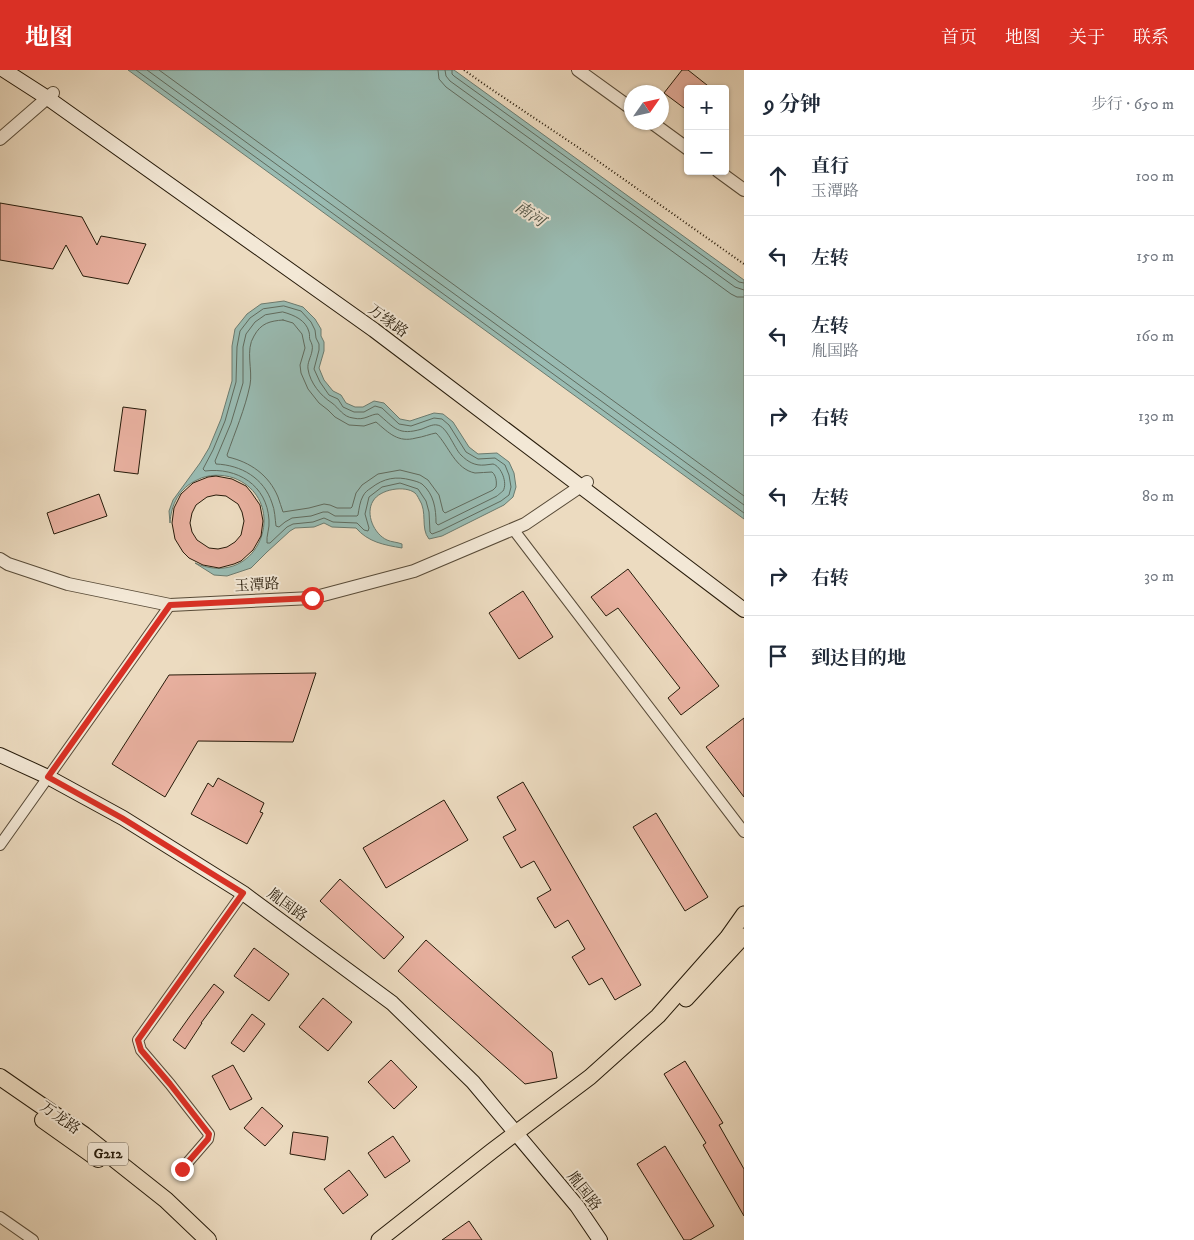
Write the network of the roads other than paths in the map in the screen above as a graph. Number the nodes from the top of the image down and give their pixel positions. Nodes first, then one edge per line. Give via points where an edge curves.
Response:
1 (4, 70) edge
2 (17, 70) edge
3 (578, 70) edge
4 (50, 96) junction
5 (624, 102) edge
6 (662, 130) edge
7 (0, 139) edge
8 (684, 146) edge
9 (723, 175) edge
10 (744, 190) edge
11 (584, 484) junction
12 (513, 529) junction
13 (0, 559) edge
14 (742, 604) edge
15 (170, 605) junction
16 (0, 755) edge
17 (48, 777) junction
18 (744, 832) edge
19 (0, 844) edge
20 (243, 893) junction
21 (744, 914) edge
22 (744, 936) edge
23 (0, 1077) edge
24 (0, 1090) edge
25 (519, 1137) junction
26 (182, 1169) dead end
27 (0, 1217) edge
28 (34, 1240) edge
29 (194, 1240) edge
30 (208, 1240) edge
31 (379, 1240) edge
32 (396, 1240) edge
33 (600, 1240) edge

1 - 4 main road, 万缘路
2 - 4 main road, 万缘路
3 - 5 street
4 - 7 street
4 - 11 main road, 万缘路 via 379,324
6 - 8 street
9 - 10 street
11 - 12 street, 玉潭路
11 - 14 main road, 万缘路
12 - 15 street, 玉潭路 via 414,571 312,598
12 - 18 street
13 - 15 street, 玉潭路 via 68,584
15 - 17 street
16 - 17 main road, 胤国路
17 - 19 street
17 - 20 main road, 胤国路 via 122,818
20 - 25 main road, 胤国路 via 392,1002 473,1082
20 - 26 street via 138,1040 141,1050 209,1134
21 - 25 main road via 658,1016
22 - 25 main road via 665,1023 596,1084
23 - 30 highway, 万龙路 / G212 via 92,1141 166,1200
24 - 29 highway, 万龙路 / G212 via 118,1174 160,1207
25 - 31 main road
25 - 32 main road
25 - 33 main road, 胤国路 via 577,1206
27 - 28 street

